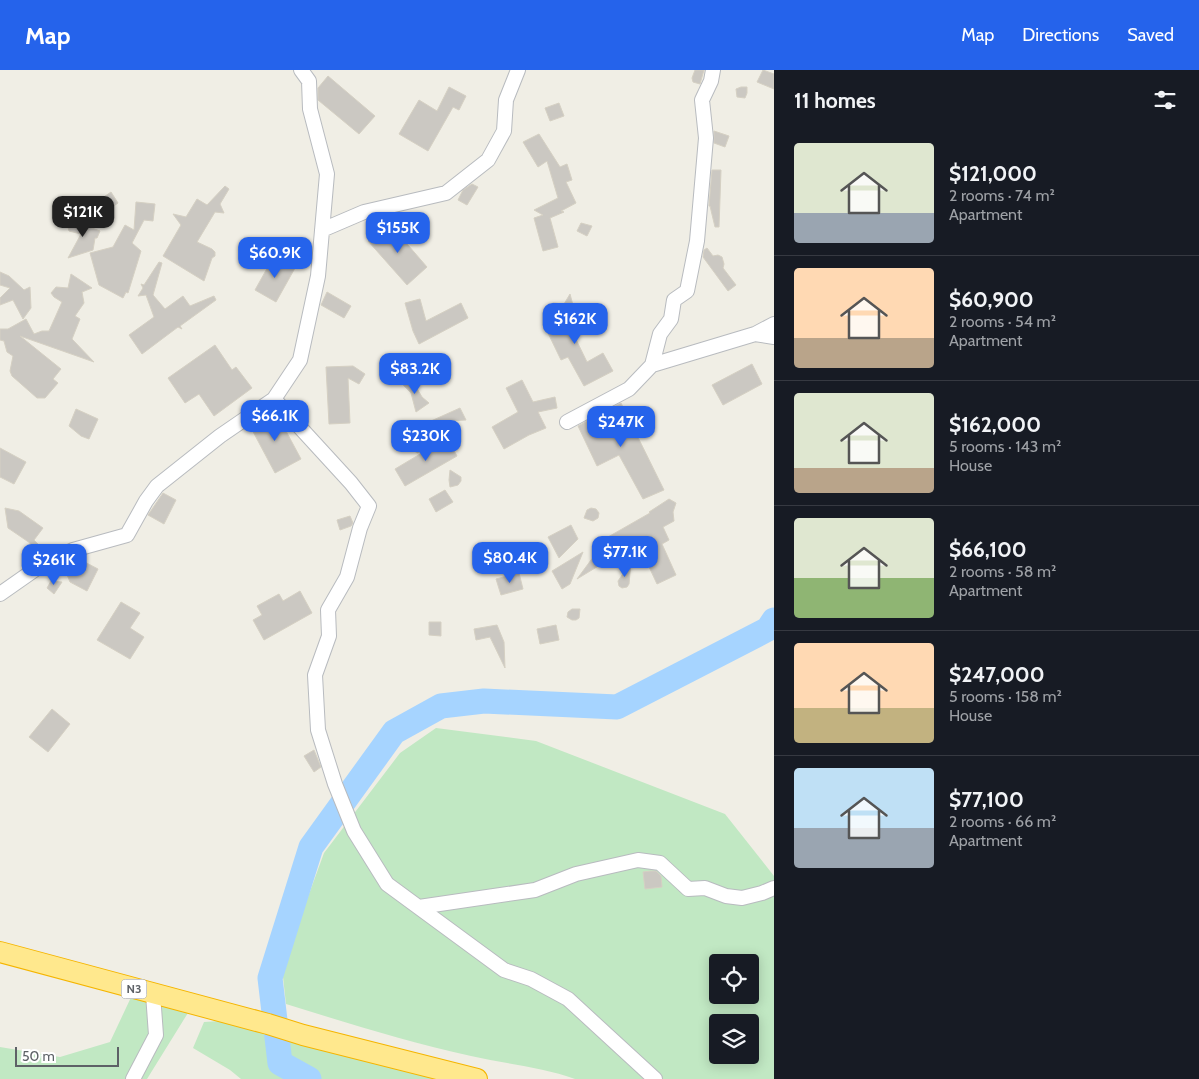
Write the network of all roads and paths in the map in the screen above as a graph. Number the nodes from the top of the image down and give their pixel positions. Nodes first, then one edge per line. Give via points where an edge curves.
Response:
1 (301, 70) edge
2 (518, 70) edge
3 (713, 70) edge
4 (322, 230) junction
5 (774, 324) edge
6 (755, 334) junction
7 (774, 338) edge
8 (652, 365) junction
9 (274, 399) junction
10 (567, 422) dead end
11 (0, 594) edge
12 (774, 888) edge
13 (419, 908) junction
14 (0, 952) edge
15 (153, 994) junction
16 (133, 1079) edge
17 (477, 1079) edge
18 (655, 1079) edge

1 - 4 street via 309,81 310,109 327,174
2 - 4 street via 506,100 504,131 488,160 446,193 364,212
3 - 8 street via 702,100 706,138 697,241 687,291 674,300 671,319 660,334
4 - 9 street via 318,276 300,360
5 - 6 street
6 - 7 street
6 - 8 street
8 - 10 street via 630,389
9 - 11 street via 220,436 157,486 127,535 73,550 40,566
9 - 13 street via 369,506 347,577 328,610 329,636 315,675 318,730 354,831 387,884
12 - 13 street via 742,898 705,888 688,889 660,863 638,860 576,874 535,890
13 - 18 street via 504,970 531,979 568,999
14 - 15 highway, N3
15 - 16 street via 156,1035
15 - 17 highway, N3

